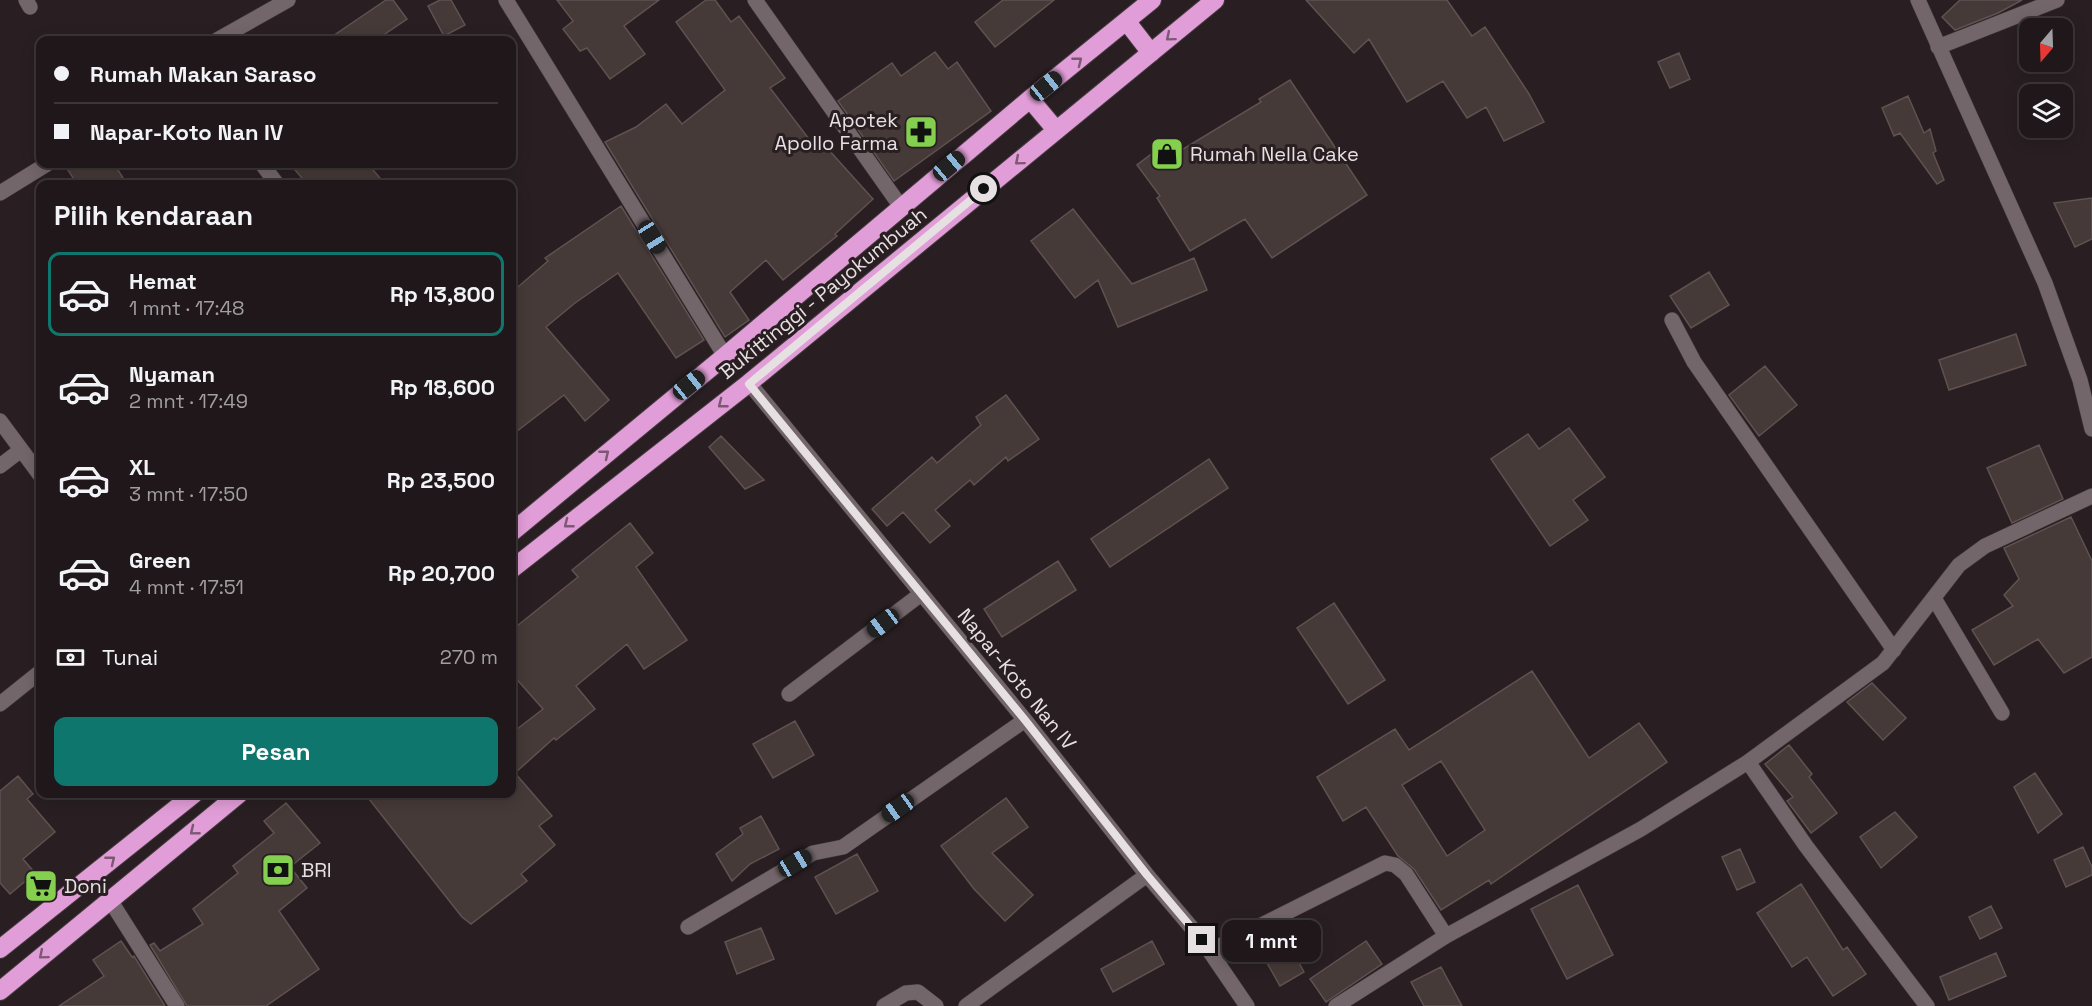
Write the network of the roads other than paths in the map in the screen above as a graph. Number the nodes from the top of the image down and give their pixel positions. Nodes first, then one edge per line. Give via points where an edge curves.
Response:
1 (288, 0) edge
2 (506, 0) edge
3 (755, 0) edge
4 (1152, 0) edge
5 (1215, 0) edge
6 (1917, 0) edge
7 (2057, 0) edge
8 (1127, 22) junction
9 (224, 36) edge
10 (1938, 47) junction
11 (1151, 53) junction
12 (1030, 99) junction
13 (1056, 130) junction
14 (41, 168) edge
15 (0, 193) edge
16 (901, 207) junction
17 (1672, 320) dead end
18 (725, 356) junction
19 (749, 384) junction
20 (0, 421) edge
21 (2092, 427) edge
22 (21, 450) junction
23 (0, 466) edge
24 (36, 470) edge
25 (2092, 496) edge
26 (516, 529) edge
27 (516, 566) edge
28 (921, 594) junction
29 (1934, 598) junction
30 (1894, 650) junction
31 (36, 675) edge
32 (789, 694) dead end
33 (0, 704) edge
34 (2002, 713) dead end
35 (1025, 720) junction
36 (1748, 762) junction
37 (189, 798) edge
38 (234, 798) edge
39 (1147, 875) junction
40 (110, 900) junction
41 (688, 927) dead end
42 (1446, 936) junction
43 (0, 949) edge
44 (1210, 951) junction
45 (0, 991) edge
46 (177, 1006) edge
47 (884, 1006) edge
48 (936, 1006) edge
49 (966, 1006) edge
50 (1247, 1006) edge
51 (1336, 1006) edge
52 (1927, 1006) edge

1 - 9 street
2 - 18 street
3 - 16 street
4 - 8 highway, Bukittinggi - Payokumbuah
5 -> 11 highway, Bukittinggi - Payokumbuah
6 - 10 street
7 - 10 street
8 - 11 highway
12 -> 8 highway, Bukittinggi - Payokumbuah
10 - 21 street via 2045,283 2080,380
11 - 13 highway, Bukittinggi - Payokumbuah
12 - 13 highway
12 - 16 highway, Bukittinggi - Payokumbuah
13 -> 19 highway, Bukittinggi - Payokumbuah
14 - 15 street
16 - 18 highway, Bukittinggi - Payokumbuah
17 - 30 street via 1694,362
26 -> 18 highway, Bukittinggi - Payokumbuah
19 -> 27 highway, Bukittinggi - Payokumbuah
19 - 28 street, Napar-Koto Nan IV
20 - 22 street
22 - 23 street
22 - 24 street
25 - 29 street via 1985,546 1959,565
28 - 32 street
28 - 35 street, Napar-Koto Nan IV
29 - 30 street
29 - 34 street
30 - 36 street via 1872,673
31 - 33 street
35 - 39 street, Napar-Koto Nan IV
35 - 41 street via 843,847 813,853
36 - 42 street via 1641,829
36 - 52 street
43 -> 37 highway
38 -> 40 highway
39 - 44 street, Napar-Koto Nan IV
39 - 49 street
40 -> 45 highway
40 - 46 street
42 - 44 street via 1406,874 1385,863
42 - 51 street
44 - 50 street, Napar-Koto Nan IV
47 - 48 street via 906,993 918,992

